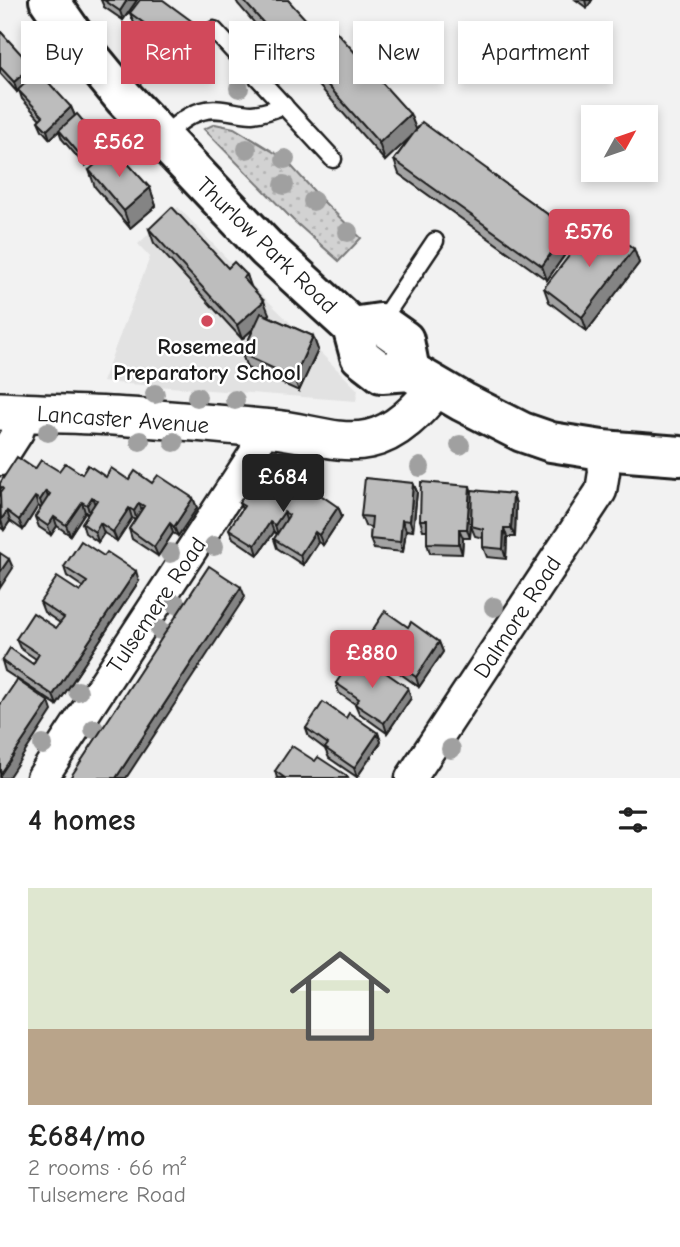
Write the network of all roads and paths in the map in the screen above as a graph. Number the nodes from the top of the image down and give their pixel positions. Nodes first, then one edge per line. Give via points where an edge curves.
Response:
1 (59, 4) edge
2 (215, 31) edge
3 (284, 105) junction
4 (161, 138) junction
5 (333, 159) dead end
6 (435, 241) dead end
7 (366, 325) junction
8 (423, 379) junction
9 (11, 412) edge
10 (259, 428) junction
11 (602, 450) junction
12 (680, 456) edge
13 (0, 460) edge
14 (42, 778) edge
15 (411, 778) edge

1 - 4 highway, Thurlow Park Road via 103,73
2 - 3 lane
3 - 4 lane via 251,114 203,110
3 - 5 lane
4 - 7 highway, Thurlow Park Road via 267,249
6 - 7 lane
7 - 8 highway, Thurlow Park Road via 404,340
8 - 10 street, Lancaster Avenue via 409,416 368,439 343,440
8 - 11 highway via 532,435
9 - 10 street, Lancaster Avenue
9 - 13 street via 18,432
10 - 14 street, Tulsemere Road via 255,453
11 - 12 highway
11 - 15 street, Dalmore Road via 600,491

